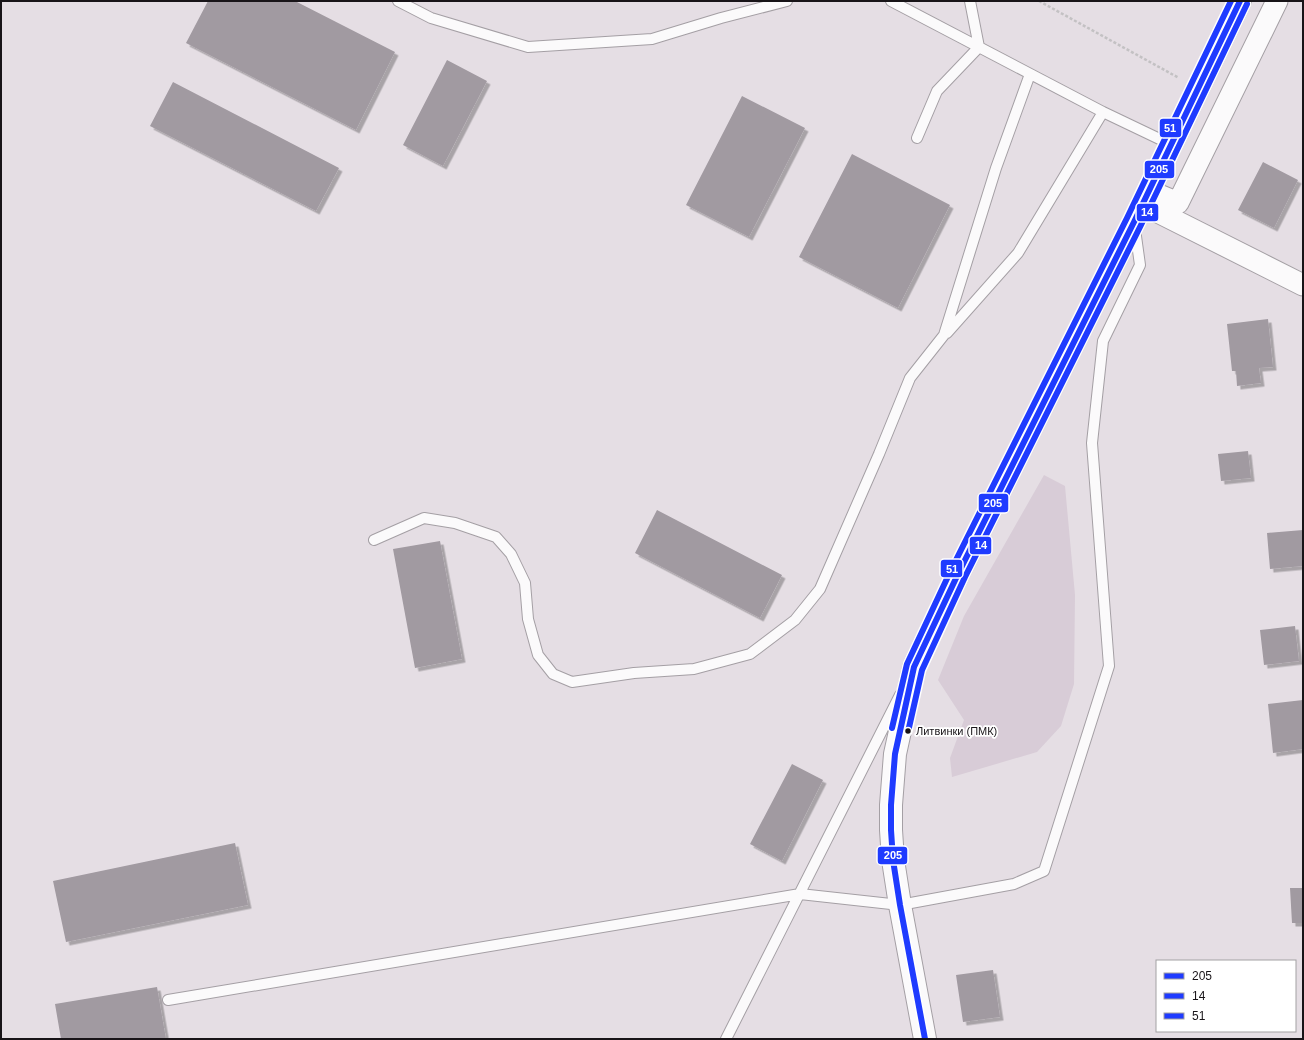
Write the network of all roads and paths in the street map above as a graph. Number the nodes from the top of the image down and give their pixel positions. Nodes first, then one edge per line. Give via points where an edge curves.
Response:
1 (398, 1) edge
2 (787, 1) edge
3 (891, 1) edge
4 (970, 1) edge
5 (1039, 1) edge
6 (1240, 1) edge
7 (1277, 1) edge
8 (979, 47) junction
9 (1030, 74) junction
10 (1198, 88) junction
11 (1103, 112) junction
12 (917, 138) dead end
13 (1170, 144) junction
14 (1142, 206) junction
15 (1303, 284) edge
16 (944, 336) junction
17 (374, 540) dead end
18 (914, 666) junction
19 (800, 894) junction
20 (900, 905) junction
21 (168, 1000) dead end
22 (726, 1039) edge
23 (925, 1039) edge

1 - 2 lane via 431,18 528,47 652,39
3 - 8 lane
4 - 8 lane
5 - 10 path
6 - 10 street
7 - 14 street via 1178,203
8 - 9 lane
8 - 12 lane via 937,91
9 - 11 lane
9 - 16 lane via 996,168
10 - 13 street
11 - 13 lane
11 - 16 lane via 1018,253
13 - 14 street
14 - 15 street
14 - 18 street
14 - 20 lane via 1140,265 1103,341 1092,443 1109,666 1044,871 1014,884
16 - 17 lane via 910,378 880,454 820,589 795,620 750,654 694,669 634,673 572,682 553,674 538,655 528,619 525,583 511,554 496,537 455,523 424,518
18 - 19 lane
18 - 20 street via 892,777 892,853
19 - 20 lane
19 - 21 lane
19 - 22 lane
20 - 23 street

